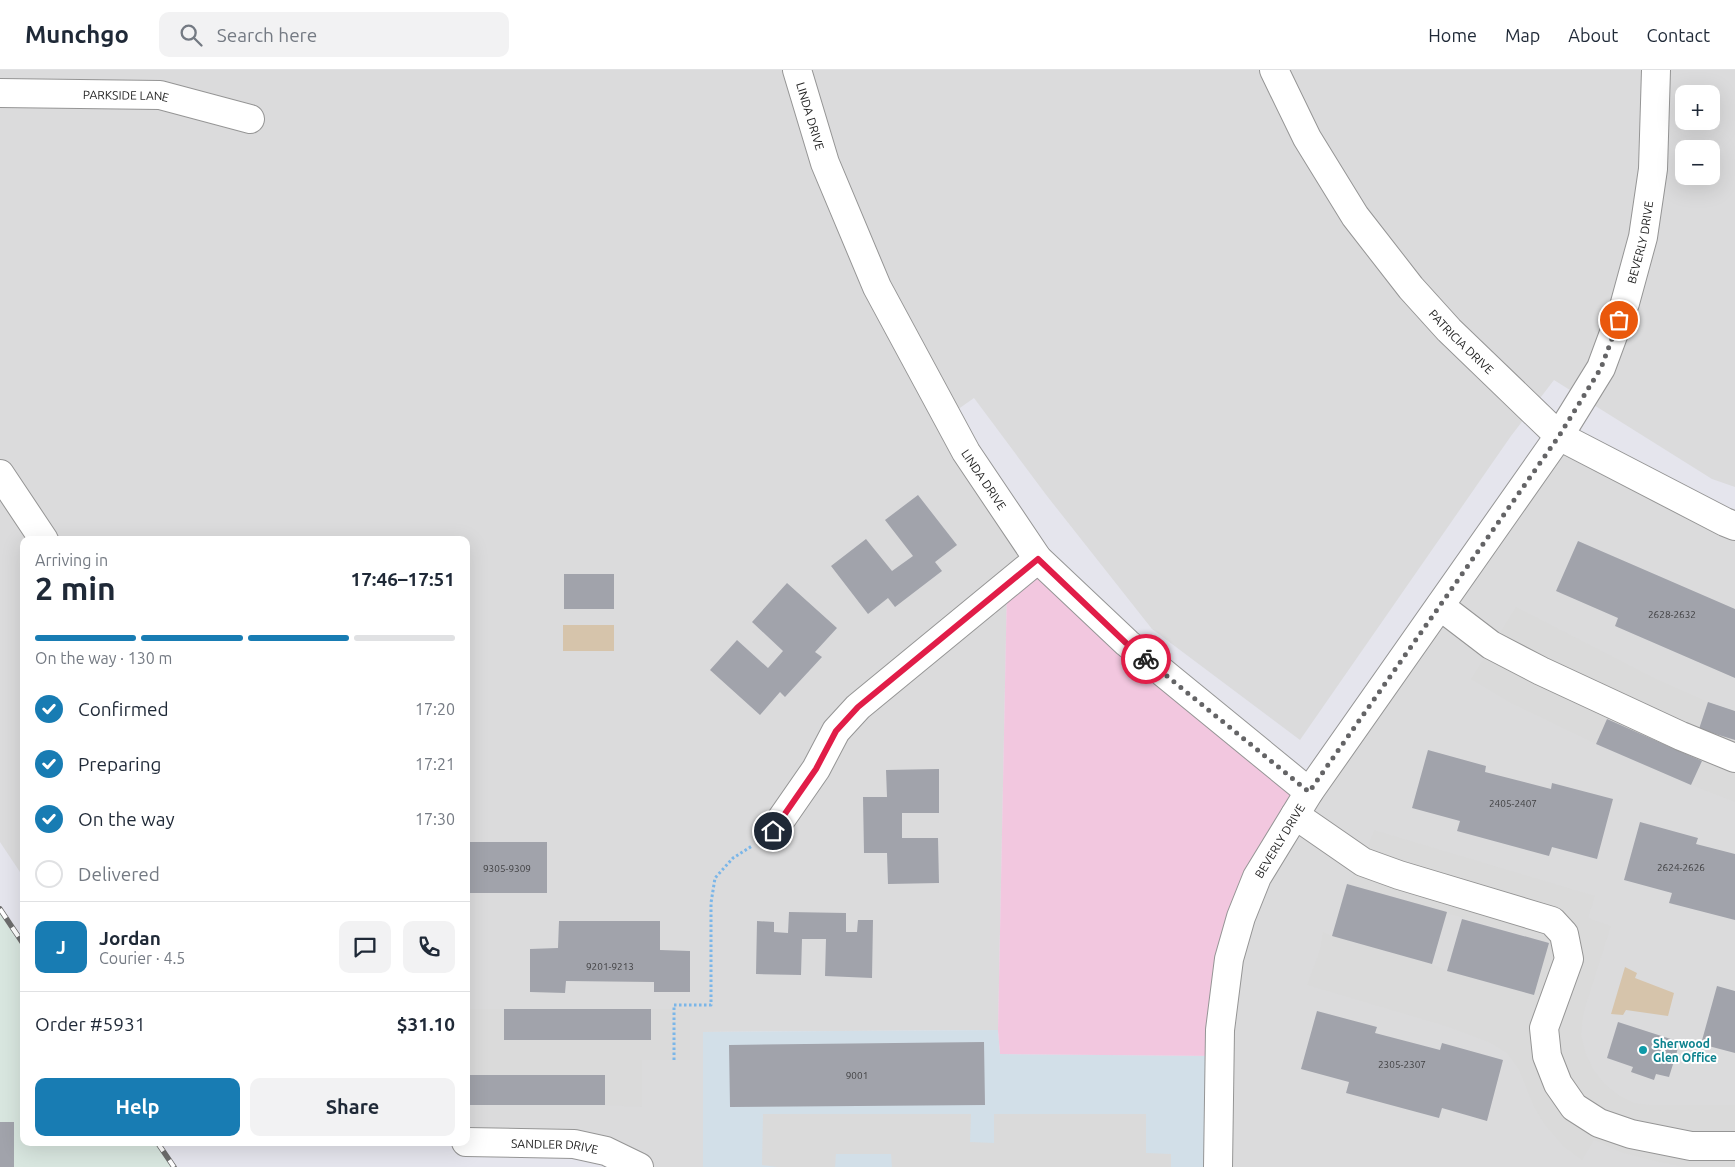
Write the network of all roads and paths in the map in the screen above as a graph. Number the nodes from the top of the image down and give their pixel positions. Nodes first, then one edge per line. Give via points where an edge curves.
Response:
1 (797, 70) edge
2 (1274, 70) edge
3 (1656, 70) edge
4 (0, 93) edge
5 (250, 119) dead end
6 (1559, 436) junction
7 (0, 474) edge
8 (1735, 526) edge
9 (41, 536) edge
10 (1038, 559) junction
11 (1440, 606) junction
12 (1735, 758) edge
13 (1309, 792) junction
14 (1295, 815) junction
15 (773, 831) joint
16 (674, 1060) dead end
17 (470, 1142) edge
18 (1735, 1146) edge
19 (639, 1167) edge
20 (1218, 1167) edge

1 - 10 street, LINDA DRIVE via 825,162 877,287 966,452
2 - 6 street, PATRICIA DRIVE via 1307,138 1350,208 1406,280 1449,330
3 - 6 street, BEVERLY DRIVE via 1653,169 1643,237 1626,304 1601,368
4 - 5 street, PARKSIDE LANE via 160,95
6 - 8 street, PATRICIA DRIVE
6 - 11 street, BEVERLY DRIVE
7 - 9 street
10 - 13 street, LINDA DRIVE via 1126,643
10 - 15 street via 858,707 836,731 816,769
11 - 12 street via 1491,645 1533,667
11 - 13 street, BEVERLY DRIVE
13 - 14 street, BEVERLY DRIVE
14 - 18 street via 1363,862 1552,921 1564,934 1569,959 1544,1028 1546,1056 1558,1084 1574,1106 1599,1123 1663,1142
14 - 20 street, BEVERLY DRIVE via 1257,877 1229,959 1220,1030
15 - 16 path via 733,858 715,878 711,903 711,1005 674,1005
17 - 19 street, SANDLER DRIVE via 574,1144 606,1151

